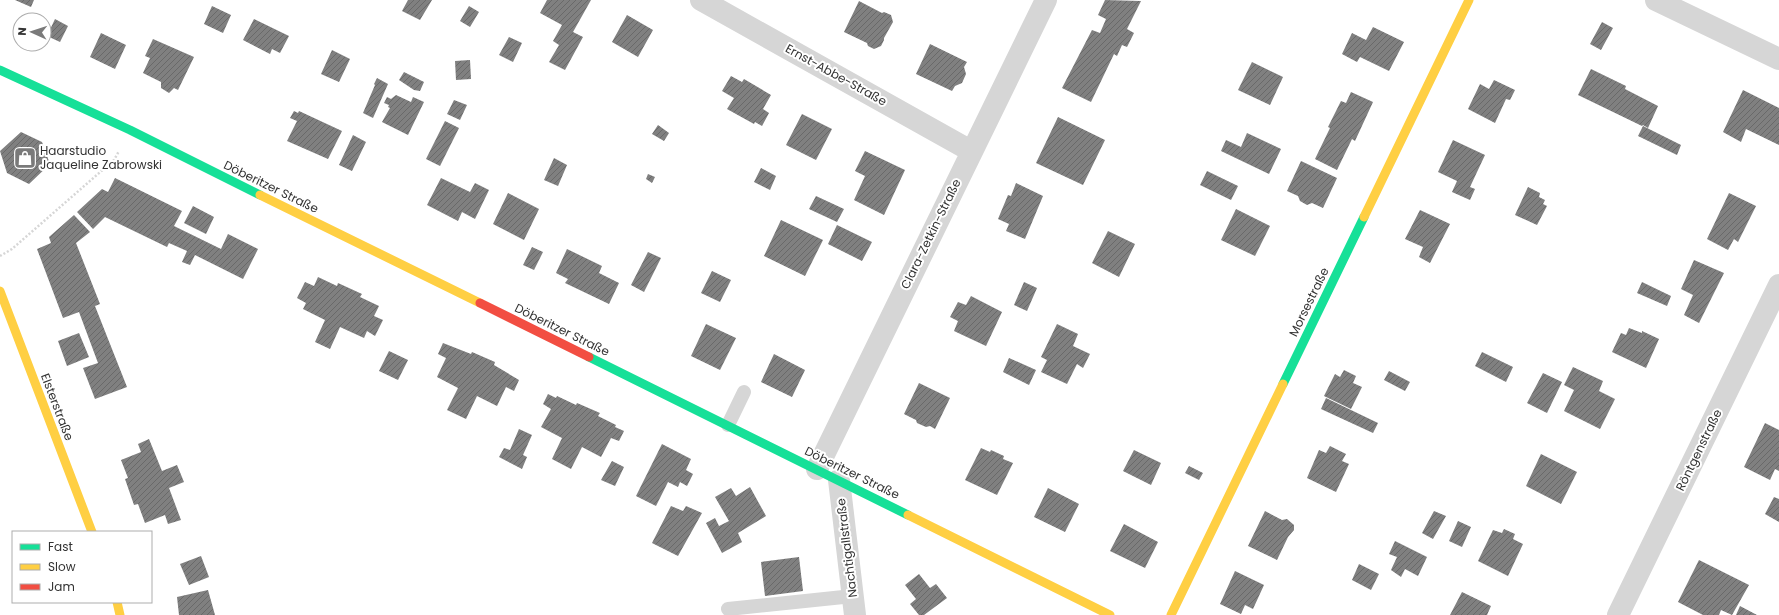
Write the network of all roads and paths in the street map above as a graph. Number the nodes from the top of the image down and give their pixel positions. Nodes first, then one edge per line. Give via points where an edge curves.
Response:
1 (701, 0) edge
2 (1046, 0) edge
3 (1469, 0) edge
4 (1656, 0) edge
5 (1779, 59) edge
6 (0, 70) edge
7 (130, 130) junction
8 (971, 151) junction
9 (0, 256) edge
10 (1779, 285) edge
11 (0, 291) edge
12 (744, 392) dead end
13 (728, 425) junction
14 (818, 469) junction
15 (839, 480) junction
16 (92, 531) edge
17 (117, 603) edge
18 (854, 606) edge
19 (728, 609) dead end
20 (120, 615) edge
21 (1110, 615) edge
22 (1171, 615) edge
23 (1618, 615) edge

1 - 8 street, Ernst-Abbe-Straße
2 - 8 street, Clara-Zetkin-Straße
3 - 22 street, Morsestraße
4 - 5 street
6 - 7 street, Döberitzer Straße
7 - 9 path via 114,160 12,249
7 - 13 street, Döberitzer Straße
8 - 14 street, Clara-Zetkin-Straße
10 - 23 street, Röntgenstraße
11 - 16 street, Elsterstraße
12 - 13 lane
13 - 14 street, Döberitzer Straße
14 - 15 street, Döberitzer Straße
15 - 18 street, Nachtigallstraße
15 - 21 street, Döberitzer Straße
17 - 20 street
18 - 19 lane

